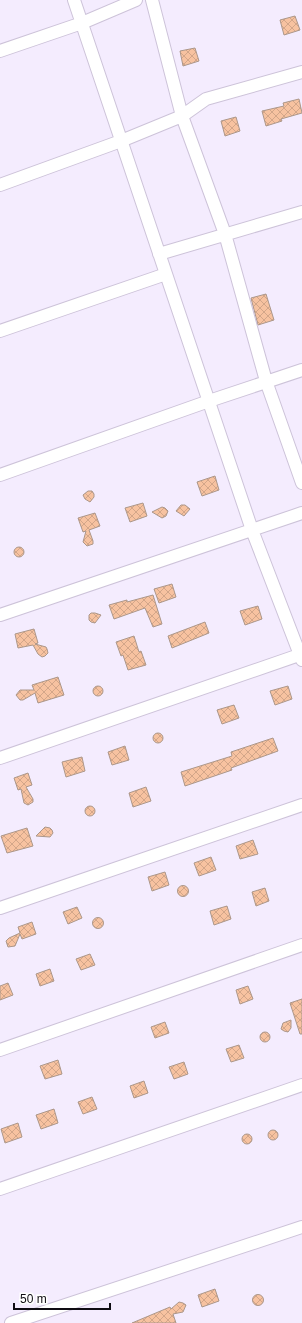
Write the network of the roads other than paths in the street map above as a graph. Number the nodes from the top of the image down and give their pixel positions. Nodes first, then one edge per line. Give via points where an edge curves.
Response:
1 (74, 0) edge
2 (136, 0) edge
3 (152, 0) edge
4 (82, 23) junction
5 (0, 51) edge
6 (302, 72) edge
7 (182, 116) junction
8 (121, 141) junction
9 (0, 185) edge
10 (302, 212) edge
11 (225, 234) junction
12 (159, 254) junction
13 (166, 274) junction
14 (0, 331) edge
15 (302, 370) edge
16 (266, 381) junction
17 (209, 401) junction
18 (0, 475) edge
19 (302, 483) edge
20 (302, 512) edge
21 (252, 530) junction
22 (0, 615) edge
23 (301, 656) edge
24 (0, 758) edge
25 (302, 805) edge
26 (0, 908) edge
27 (302, 945) edge
28 (0, 1050) edge
29 (302, 1086) edge
30 (0, 1189) edge
31 (302, 1227) edge
32 (11, 1323) edge

1 - 4 street
2 - 4 street
3 - 7 street
4 - 5 street
4 - 8 street
6 - 7 street via 206,99
7 - 8 street
7 - 11 street
8 - 9 street
8 - 12 street
10 - 11 street
11 - 12 street
11 - 16 street
12 - 13 street
13 - 14 street
13 - 17 street
15 - 16 street
16 - 17 street
16 - 19 street
17 - 18 street
17 - 21 street
20 - 21 street
21 - 22 street
21 - 23 street
23 - 24 street
25 - 26 street
27 - 28 street
29 - 30 street
31 - 32 street

